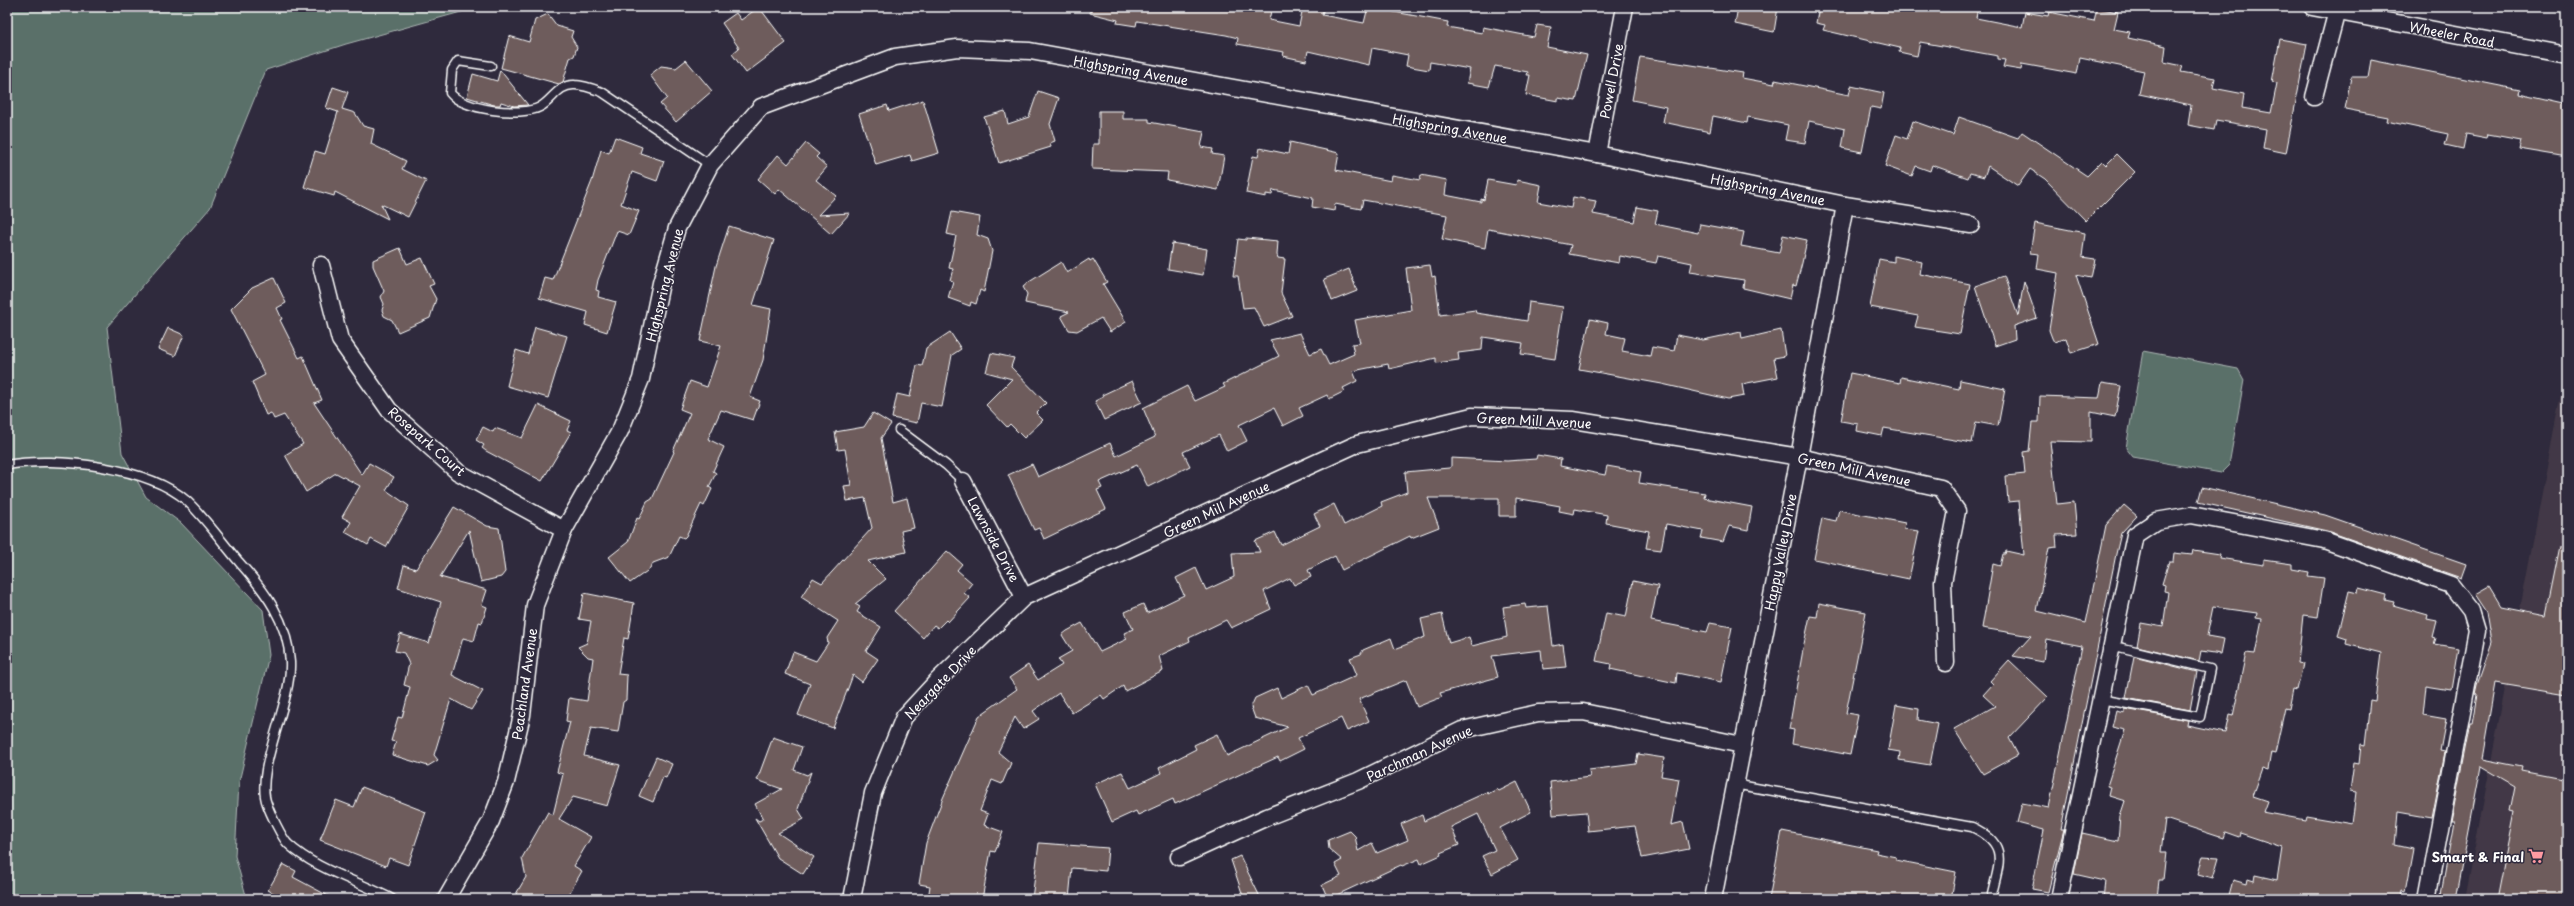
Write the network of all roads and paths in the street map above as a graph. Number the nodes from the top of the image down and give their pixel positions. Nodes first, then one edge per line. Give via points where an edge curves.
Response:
1 (1625, 7) edge
2 (2312, 7) edge
3 (2337, 9) edge
4 (2567, 55) edge
5 (491, 66) dead end
6 (2314, 97) dead end
7 (1597, 154) junction
8 (710, 165) junction
9 (1845, 204) junction
10 (1971, 225) dead end
11 (321, 265) dead end
12 (899, 430) dead end
13 (1799, 457) junction
14 (7, 465) edge
15 (963, 481) joint
16 (564, 530) junction
17 (1024, 597) junction
18 (2111, 645) junction
19 (1946, 663) dead end
20 (2100, 698) junction
21 (1742, 745) junction
22 (1734, 784) junction
23 (1179, 857) dead end
24 (392, 899) edge
25 (446, 899) edge
26 (852, 899) edge
27 (1713, 899) edge
28 (1990, 899) edge
29 (2059, 899) edge
30 (2427, 899) edge

1 - 7 street, Powell Drive
2 - 3 street, Wheeler Road
3 - 4 street, Wheeler Road
3 - 6 street
5 - 8 lane via 458,61 452,70 450,93 454,98 484,108 520,112 540,107 563,87 584,87 602,92
7 - 8 street, Highspring Avenue via 1030,51 957,48 895,57 761,107
7 - 9 street, Highspring Avenue
8 - 16 street, Highspring Avenue via 677,228 661,283 641,379 620,431
9 - 10 street, Highspring Avenue
9 - 13 street, Happy Valley Drive
11 - 16 street, Rosepark Court via 340,340 389,410 458,472
12 - 15 lane
13 - 17 street, Green Mill Avenue via 1573,420 1472,416 1357,444
13 - 19 street, Green Mill Avenue via 1941,488 1957,511 1943,582
13 - 21 street, Happy Valley Drive
14 - 24 lane via 62,461 118,471 151,480 186,501 263,589 280,617 290,661 288,693 264,772 266,803 287,843 321,866
15 - 17 street, Lawnside Drive
16 - 25 street, Peachland Avenue via 535,605 522,715 506,782 491,821
17 - 26 street, Neargate Drive via 939,679 904,717 873,793
18 - 20 street
18 - 20 lane via 2210,669 2200,717
18 - 30 street via 2135,535 2156,521 2191,515 2324,540 2451,584 2471,611 2477,631
20 - 29 street
21 - 22 street, Happy Valley Drive
21 - 23 street, Parchman Avenue via 1583,712 1538,713 1462,730 1358,781 1267,816
22 - 27 street, Happy Valley Drive
22 - 28 lane via 1972,826 1996,843 2000,852

